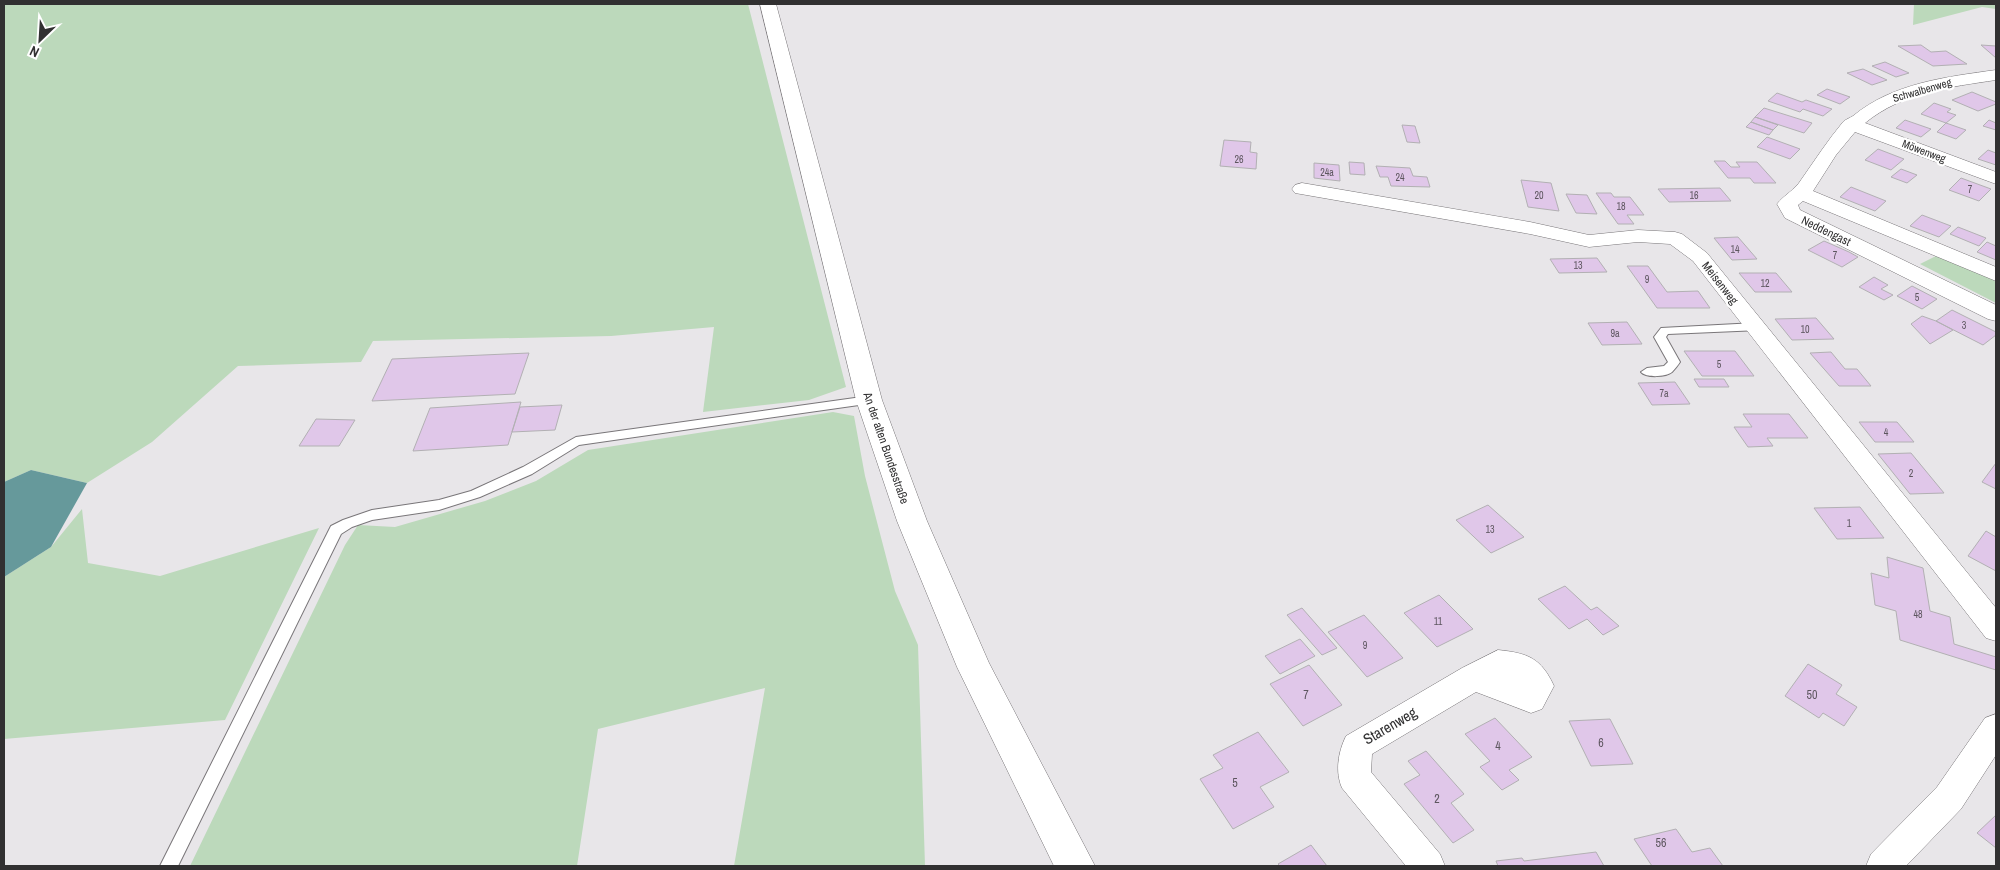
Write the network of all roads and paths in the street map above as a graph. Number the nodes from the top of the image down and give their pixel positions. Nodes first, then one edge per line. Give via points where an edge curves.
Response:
1 (768, 4) edge
2 (1996, 76) edge
3 (1851, 124) junction
4 (1996, 178) edge
5 (1302, 188) dead end
6 (1801, 193) junction
7 (1996, 275) edge
8 (1996, 314) edge
9 (1756, 327) junction
10 (1647, 372) dead end
11 (869, 400) junction
12 (1996, 628) edge
13 (1473, 677) dead end
14 (1996, 728) edge
15 (169, 866) edge
16 (1076, 866) edge
17 (1428, 866) edge
18 (1883, 866) edge

1 - 11 street, An der alten Bundesstraße
2 - 3 street, Schwalbenweg via 1941,83 1899,95 1866,111
3 - 4 street, Möwenweg
3 - 6 street, Schwalbenweg
5 - 9 street, Meisenweg via 1589,241 1638,236 1675,238 1700,257
6 - 7 street, Neddengast
6 - 8 street, Neddengast via 1787,204 1792,214
9 - 10 lane via 1664,331 1660,337 1674,362 1667,370
9 - 12 street, Meisenweg
11 - 15 lane via 576,441 542,465 508,482 438,505 347,522 336,530
11 - 16 street, An der alten Bundesstraße via 912,521 974,667
13 - 17 street, Starenweg via 1357,746 1354,777
14 - 18 street via 1949,798

